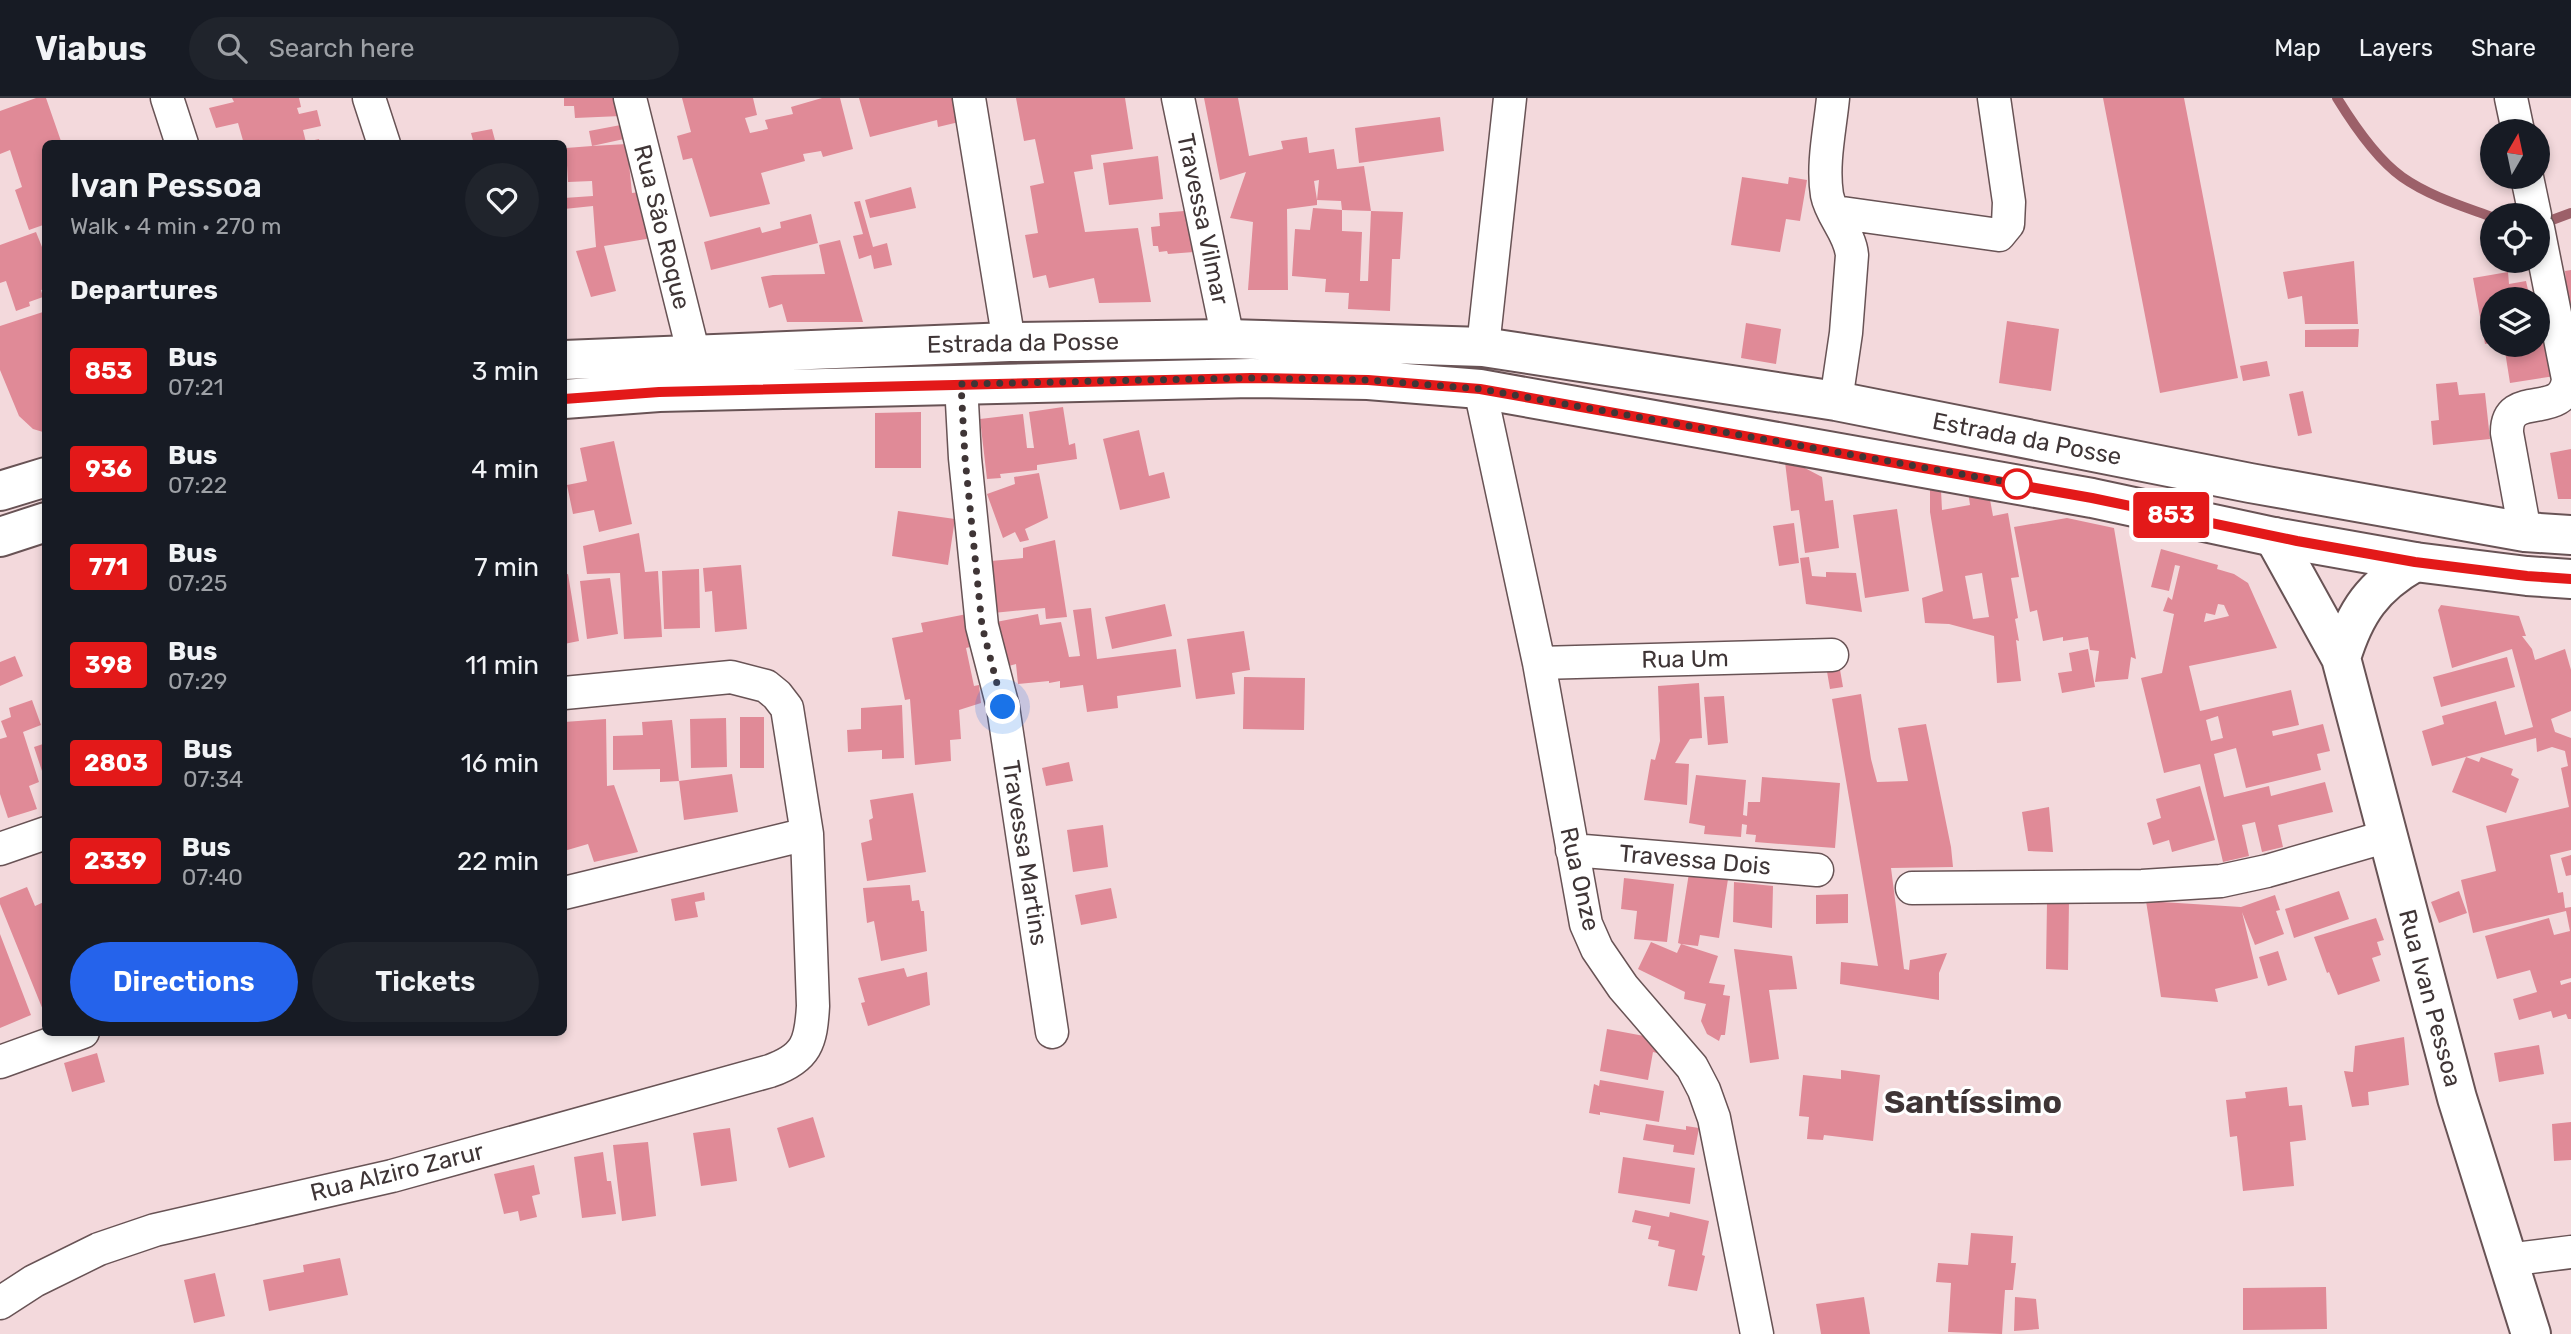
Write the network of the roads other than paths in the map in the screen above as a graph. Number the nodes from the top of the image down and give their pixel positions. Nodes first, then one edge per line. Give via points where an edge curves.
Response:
1 (167, 98) edge
2 (369, 98) edge
3 (630, 98) edge
4 (969, 98) edge
5 (1178, 98) edge
6 (1510, 98) edge
7 (1833, 98) edge
8 (1994, 98) edge
9 (2511, 98) edge
10 (2515, 119) edge
11 (181, 140) edge
12 (383, 140) edge
13 (1835, 212) junction
14 (2547, 273) edge
15 (1228, 339) junction
16 (1009, 342) junction
17 (1483, 347) junction
18 (694, 355) junction
19 (567, 360) edge
20 (961, 384) junction
21 (1480, 389) junction
22 (567, 399) edge
23 (1836, 401) junction
24 (42, 478) edge
25 (0, 491) edge
26 (42, 523) edge
27 (2525, 532) junction
28 (2571, 535) edge
29 (0, 537) edge
30 (2274, 537) junction
31 (2415, 562) junction
32 (2571, 579) edge
33 (1832, 655) dead end
34 (2341, 658) junction
35 (1539, 663) junction
36 (567, 694) edge
37 (42, 834) edge
38 (807, 834) junction
39 (2388, 836) junction
40 (0, 849) edge
41 (1572, 850) junction
42 (1817, 870) dead end
43 (1912, 888) dead end
44 (567, 892) edge
45 (1052, 1032) dead end
46 (72, 1036) edge
47 (0, 1062) edge
48 (2571, 1252) edge
49 (2507, 1260) junction
50 (0, 1303) edge
51 (1757, 1334) edge
52 (2531, 1334) edge

1 - 11 street
2 - 12 street
3 - 18 street, Rua São Roque
4 - 16 street
5 - 15 street, Travessa Vilmar
6 - 17 street
7 - 13 street via 1827,198
8 - 13 street via 2009,202 2008,224 1999,235
9 - 10 street
13 - 23 street via 1852,255
14 - 27 street via 2568,379 2557,400 2520,409 2509,417 2507,433
15 - 16 main road, Estrada da Posse
15 - 17 main road, Estrada da Posse
16 - 18 main road, Estrada da Posse
17 - 23 main road, Estrada da Posse
18 - 19 main road, Estrada da Posse
20 - 21 main road, Estrada da Posse via 1251,378 1368,380
20 - 22 main road, Estrada da Posse
20 - 45 street, Travessa Martins via 982,626 1003,707
21 - 30 main road, Estrada da Posse via 2092,498
21 - 35 street, Rua Onze
23 - 27 main road, Estrada da Posse
24 - 25 main road
26 - 29 main road
27 - 28 main road, Estrada da Posse
30 - 31 main road, Estrada da Posse
30 - 34 main road, Rua Ivan Pessoa
31 - 32 main road, Estrada da Posse
31 - 34 main road via 2367,600
33 - 35 street, Rua Um
34 - 39 main road, Rua Ivan Pessoa
35 - 41 street, Rua Onze
36 - 38 street via 731,677 766,686 787,708
37 - 40 street
38 - 44 street
38 - 50 street, Rua Alziro Zarur via 813,1006 806,1046 787,1065 392,1176 155,1230 99,1248
39 - 43 street via 2221,881
39 - 49 main road, Rua Ivan Pessoa via 2457,1098
41 - 42 street, Travessa Dois
41 - 51 street, Rua Onze via 1586,923 1597,948 1623,987 1692,1068 1704,1090 1714,1118
46 - 47 street
48 - 49 street
49 - 52 main road, Rua Ivan Pessoa

